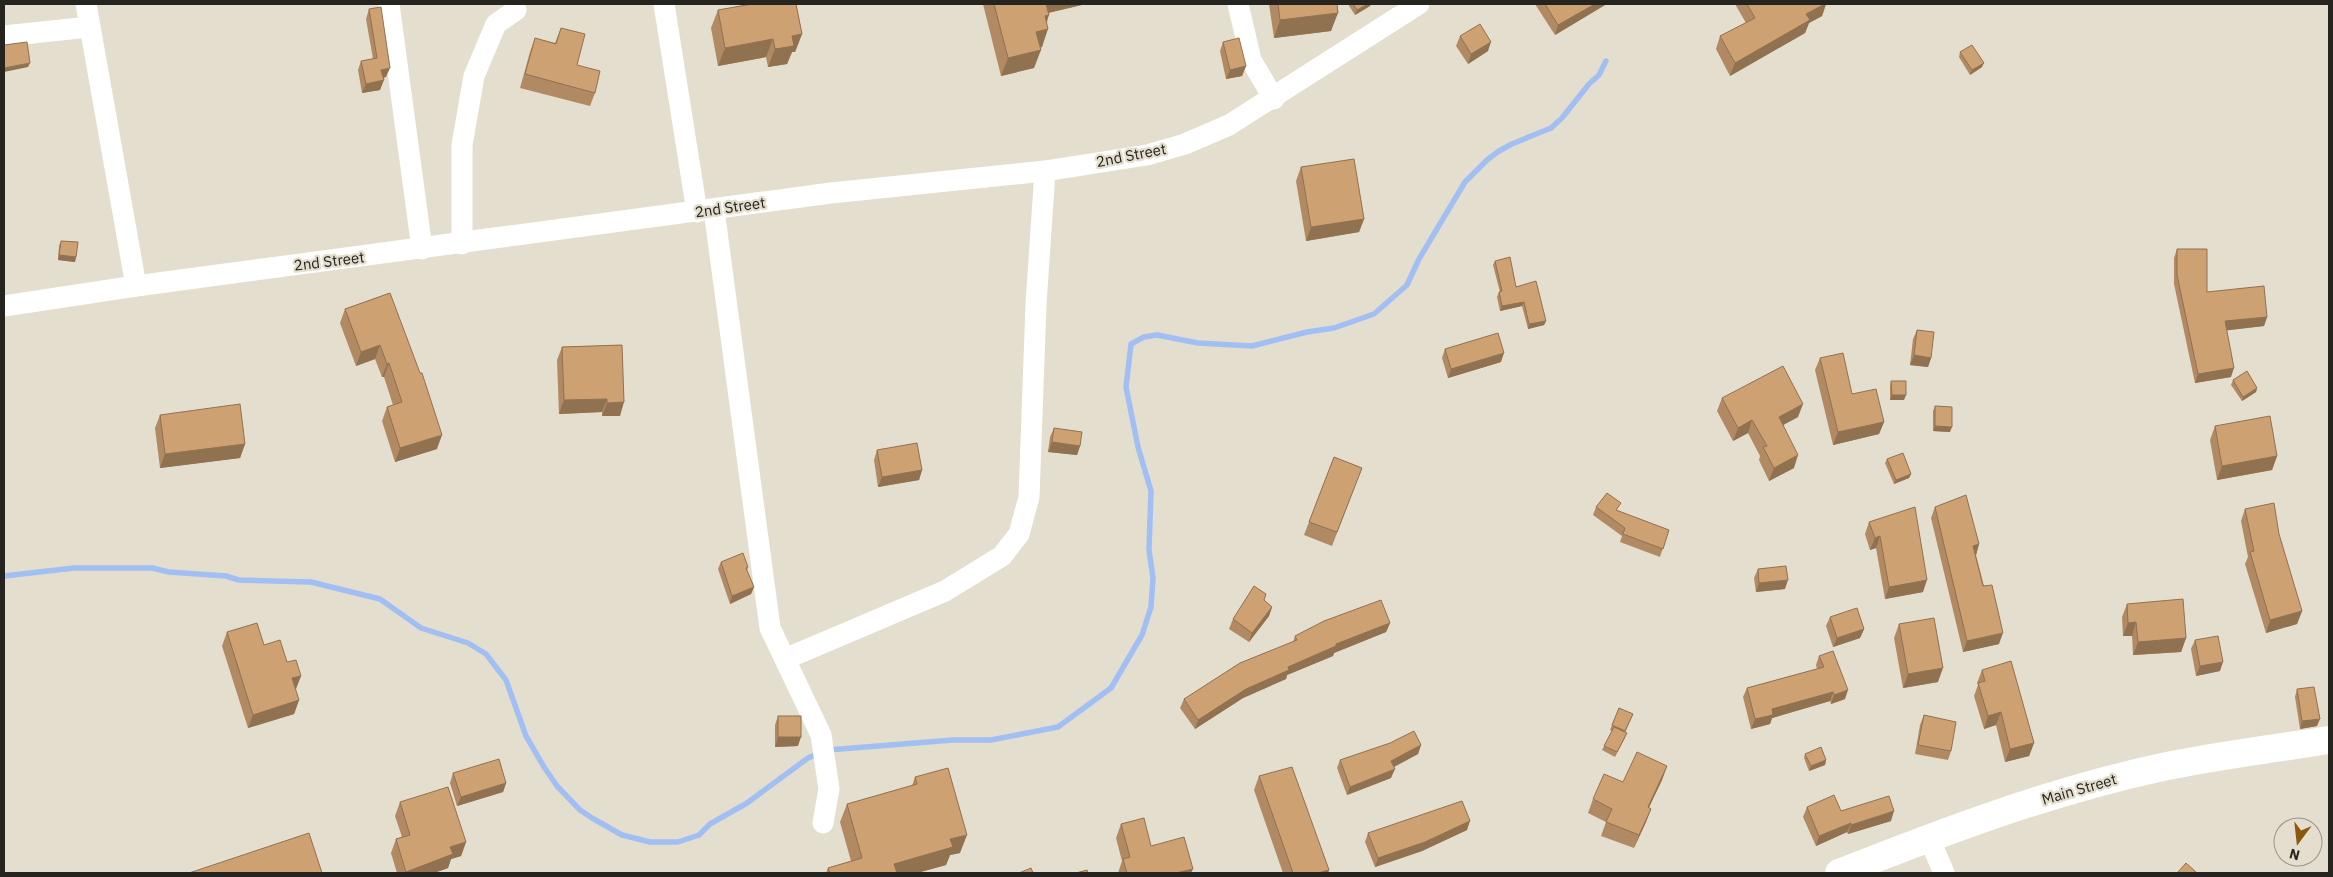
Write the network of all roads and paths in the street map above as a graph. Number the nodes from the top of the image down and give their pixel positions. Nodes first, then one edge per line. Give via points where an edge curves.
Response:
1 (86, 4) edge
2 (389, 4) edge
3 (664, 4) edge
4 (1238, 4) edge
5 (1419, 4) edge
6 (516, 10) dead end
7 (89, 27) junction
8 (4, 36) edge
9 (1274, 99) junction
10 (1046, 171) junction
11 (705, 211) junction
12 (462, 244) junction
13 (422, 249) junction
14 (136, 286) junction
15 (4, 306) edge
16 (785, 659) junction
17 (2329, 740) edge
18 (823, 823) dead end
19 (1928, 838) junction
20 (1856, 870) edge
21 (1944, 873) edge

1 - 7 street
2 - 13 street
3 - 11 street
4 - 9 street via 1251,60
5 - 9 street, 2nd Street
6 - 12 street via 496,24 474,76 462,145
7 - 8 street
7 - 14 street
9 - 10 street, 2nd Street via 1229,125 1185,144 1147,155
10 - 11 street, 2nd Street
10 - 16 street via 1036,304 1029,498 1019,534 1002,556 945,591
11 - 12 street, 2nd Street
11 - 16 street via 770,628
12 - 13 street, 2nd Street
13 - 14 street, 2nd Street
14 - 15 street, 2nd Street
16 - 18 street via 821,736 829,789
17 - 19 main road, Main Street via 2158,768 2078,788
19 - 20 main road, Main Street
19 - 21 street

